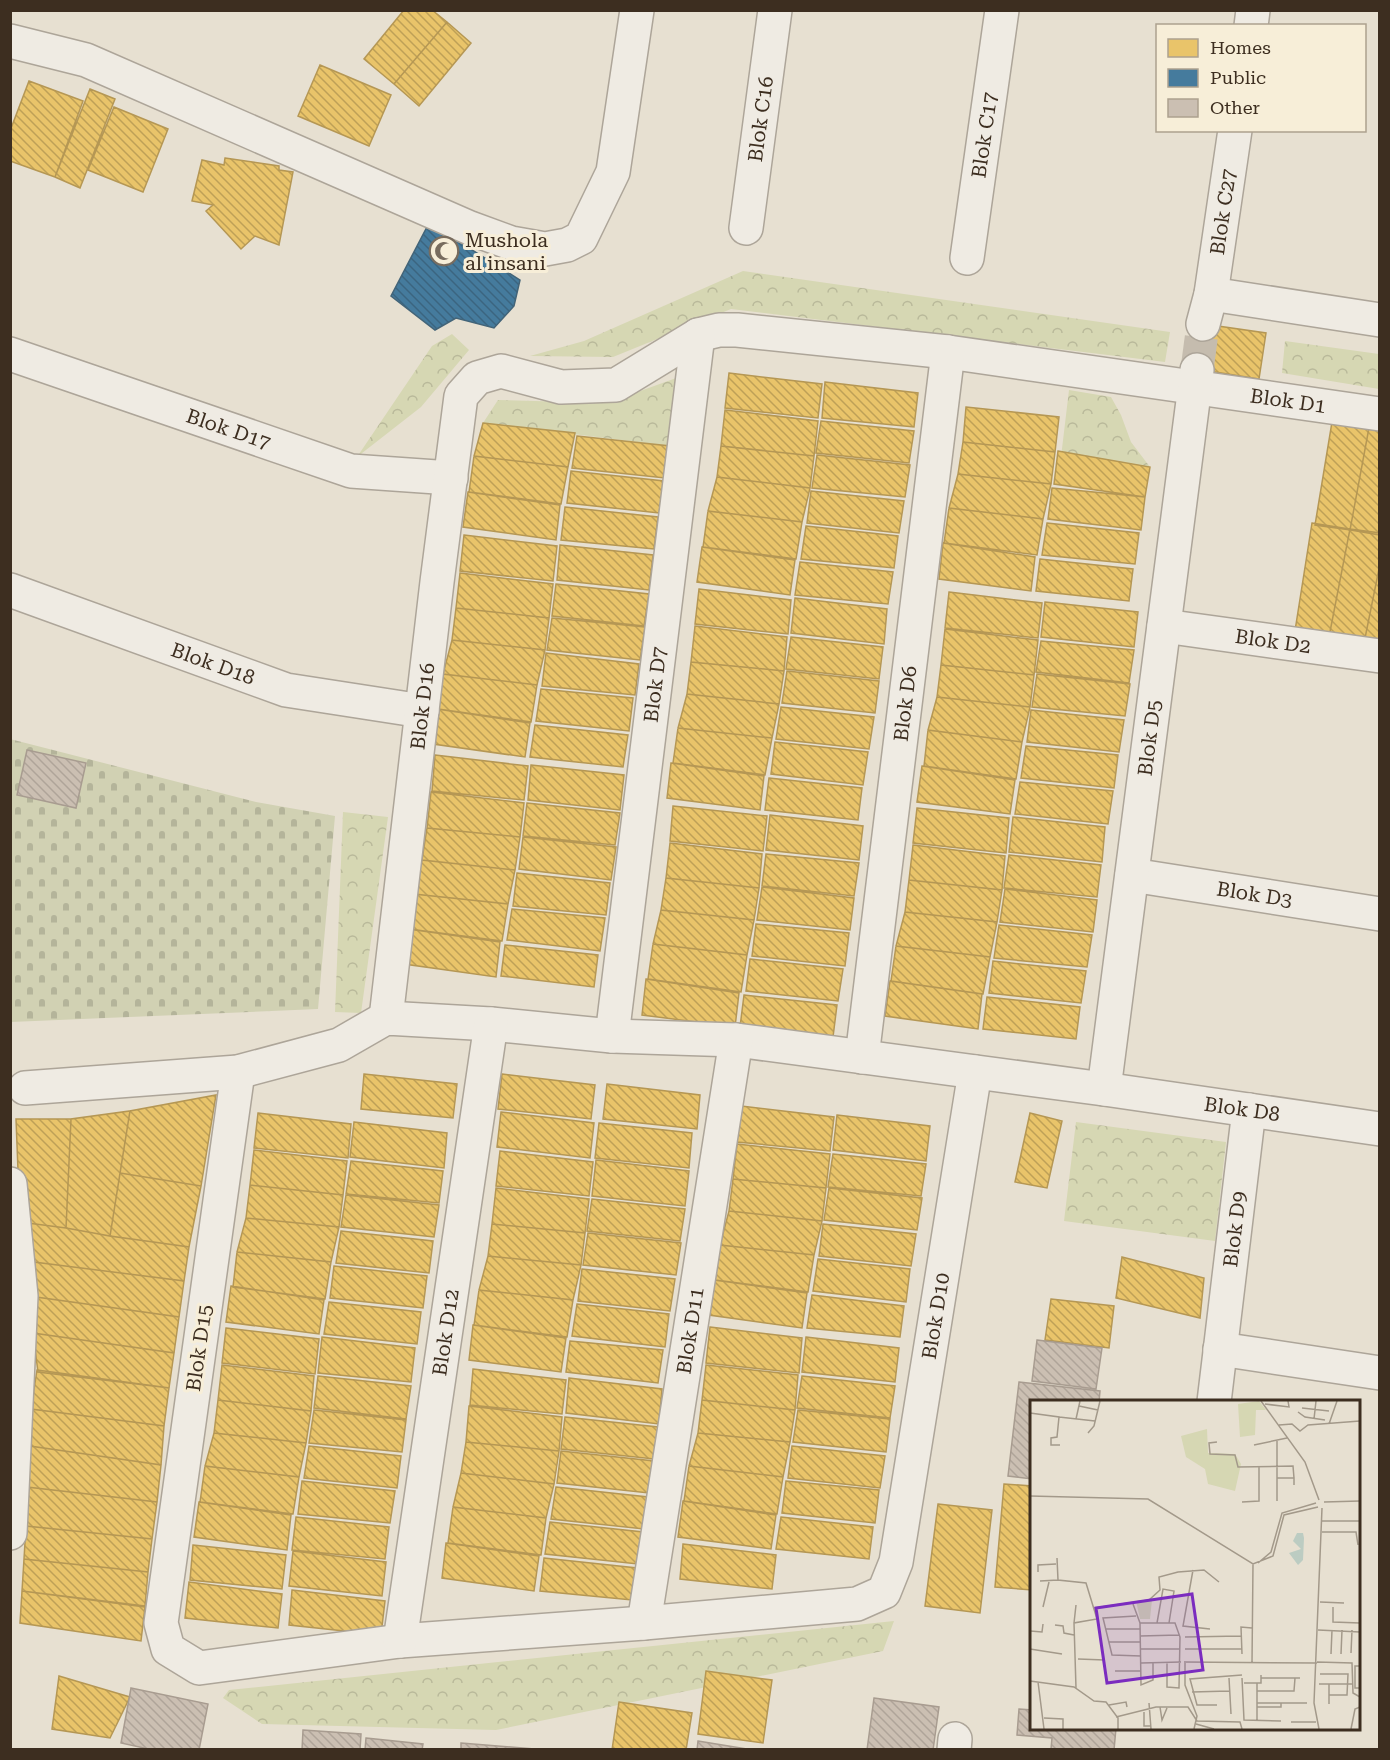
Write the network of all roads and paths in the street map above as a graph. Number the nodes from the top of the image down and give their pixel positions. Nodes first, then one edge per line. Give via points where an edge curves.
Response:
1 (637, 10) edge
2 (776, 10) edge
3 (1002, 10) edge
4 (10, 41) edge
5 (1235, 132) edge
6 (746, 228) dead end
7 (967, 258) dead end
8 (1380, 320) edge
9 (698, 335) junction
10 (948, 352) junction
11 (10, 354) edge
12 (1196, 379) junction
13 (1380, 414) edge
14 (451, 478) junction
15 (10, 590) edge
16 (1164, 626) junction
17 (1380, 656) edge
18 (422, 711) junction
19 (1132, 875) junction
20 (1380, 914) edge
21 (386, 1018) junction
22 (492, 1024) junction
23 (612, 1036) junction
24 (736, 1040) junction
25 (862, 1057) junction
26 (238, 1072) junction
27 (975, 1072) junction
28 (25, 1088) dead end
29 (1104, 1089) junction
30 (1249, 1110) junction
31 (1380, 1129) edge
32 (10, 1184) edge
33 (1220, 1349) junction
34 (1380, 1373) edge
35 (1214, 1400) edge
36 (10, 1533) edge
37 (160, 1623) joint
38 (644, 1623) junction
39 (400, 1641) junction

1 - 4 street via 613,172 580,238 545,249 511,243 470,228 86,60
2 - 6 street, Blok C16
3 - 7 street, Blok C17
5 - 8 street, Blok C27 via 1207,309
9 - 10 street, Blok D1 via 737,330
9 - 14 street, Blok D16 via 616,385 561,387 501,371 477,378 461,396
9 - 23 street, Blok D7
10 - 12 street, Blok D1
10 - 25 street, Blok D6
11 - 14 street, Blok D17 via 351,471
12 - 13 street, Blok D1
12 - 16 street, Blok D5
14 - 18 street, Blok D16
15 - 18 street, Blok D18 via 286,690
16 - 17 street, Blok D2
16 - 19 street, Blok D5
18 - 21 street, Blok D16
19 - 20 street, Blok D3
19 - 29 street, Blok D5
21 - 22 street, Blok D8
21 - 26 street via 339,1045
22 - 23 street, Blok D8
22 - 39 street, Blok D12
23 - 24 street, Blok D8
24 - 25 street, Blok D8
24 - 38 street, Blok D11
25 - 27 street, Blok D8
26 - 28 street
26 - 37 street, Blok D15
27 - 29 street, Blok D8
27 - 38 street, Blok D10 via 896,1562 884,1592 856,1604
29 - 30 street, Blok D8
30 - 31 street, Blok D8
30 - 33 street, Blok D9
32 - 36 street via 21,1296
33 - 34 street
33 - 35 street, Blok D9
37 - 39 street, Blok D10 via 168,1649 199,1668
38 - 39 street, Blok D10

